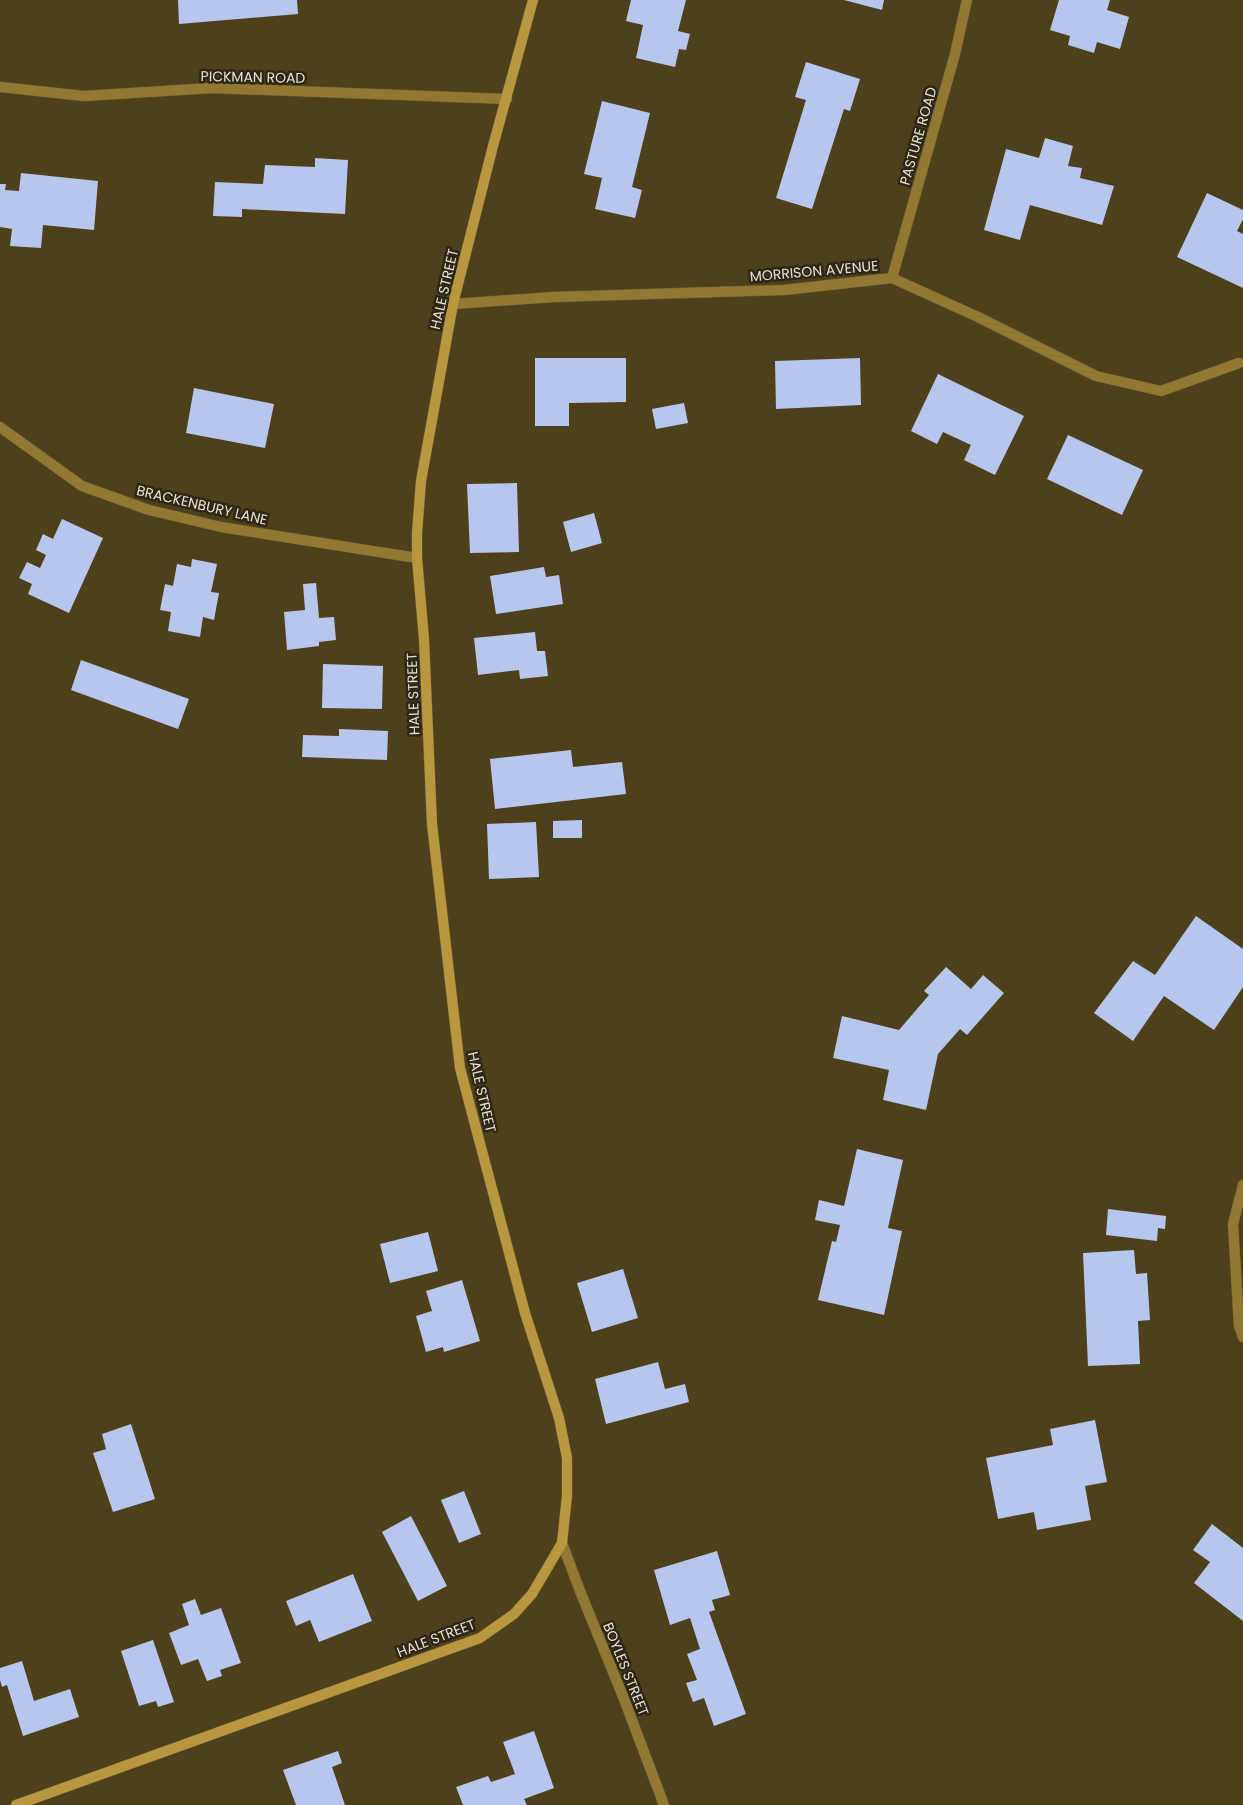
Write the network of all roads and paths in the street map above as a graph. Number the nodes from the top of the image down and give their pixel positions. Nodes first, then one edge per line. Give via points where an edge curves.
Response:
1 (534, 0) edge
2 (967, 0) edge
3 (0, 86) edge
4 (506, 100) junction
5 (892, 278) junction
6 (453, 304) junction
7 (1239, 362) dead end
8 (0, 427) edge
9 (417, 558) junction
10 (1243, 1185) edge
11 (1243, 1338) edge
12 (562, 1543) junction
13 (16, 1805) edge
14 (664, 1805) edge

1 - 4 main road, HALE STREET
2 - 5 street, PASTURE ROAD
3 - 4 street, PICKMAN ROAD via 84,96 212,88
4 - 6 main road, HALE STREET
5 - 6 street, MORRISON AVENUE via 784,290 554,297
5 - 7 street, MORRISON AVENUE via 1096,376 1161,390
6 - 9 main road, HALE STREET via 421,481
8 - 9 street, BRACKENBURY LANE via 82,486 149,510 221,527
9 - 12 main road, HALE STREET via 432,824 460,1068 567,1458 568,1496
10 - 11 street via 1234,1224 1239,1326
12 - 13 main road, HALE STREET via 532,1594 514,1614 480,1638
12 - 14 street, BOYLES STREET

